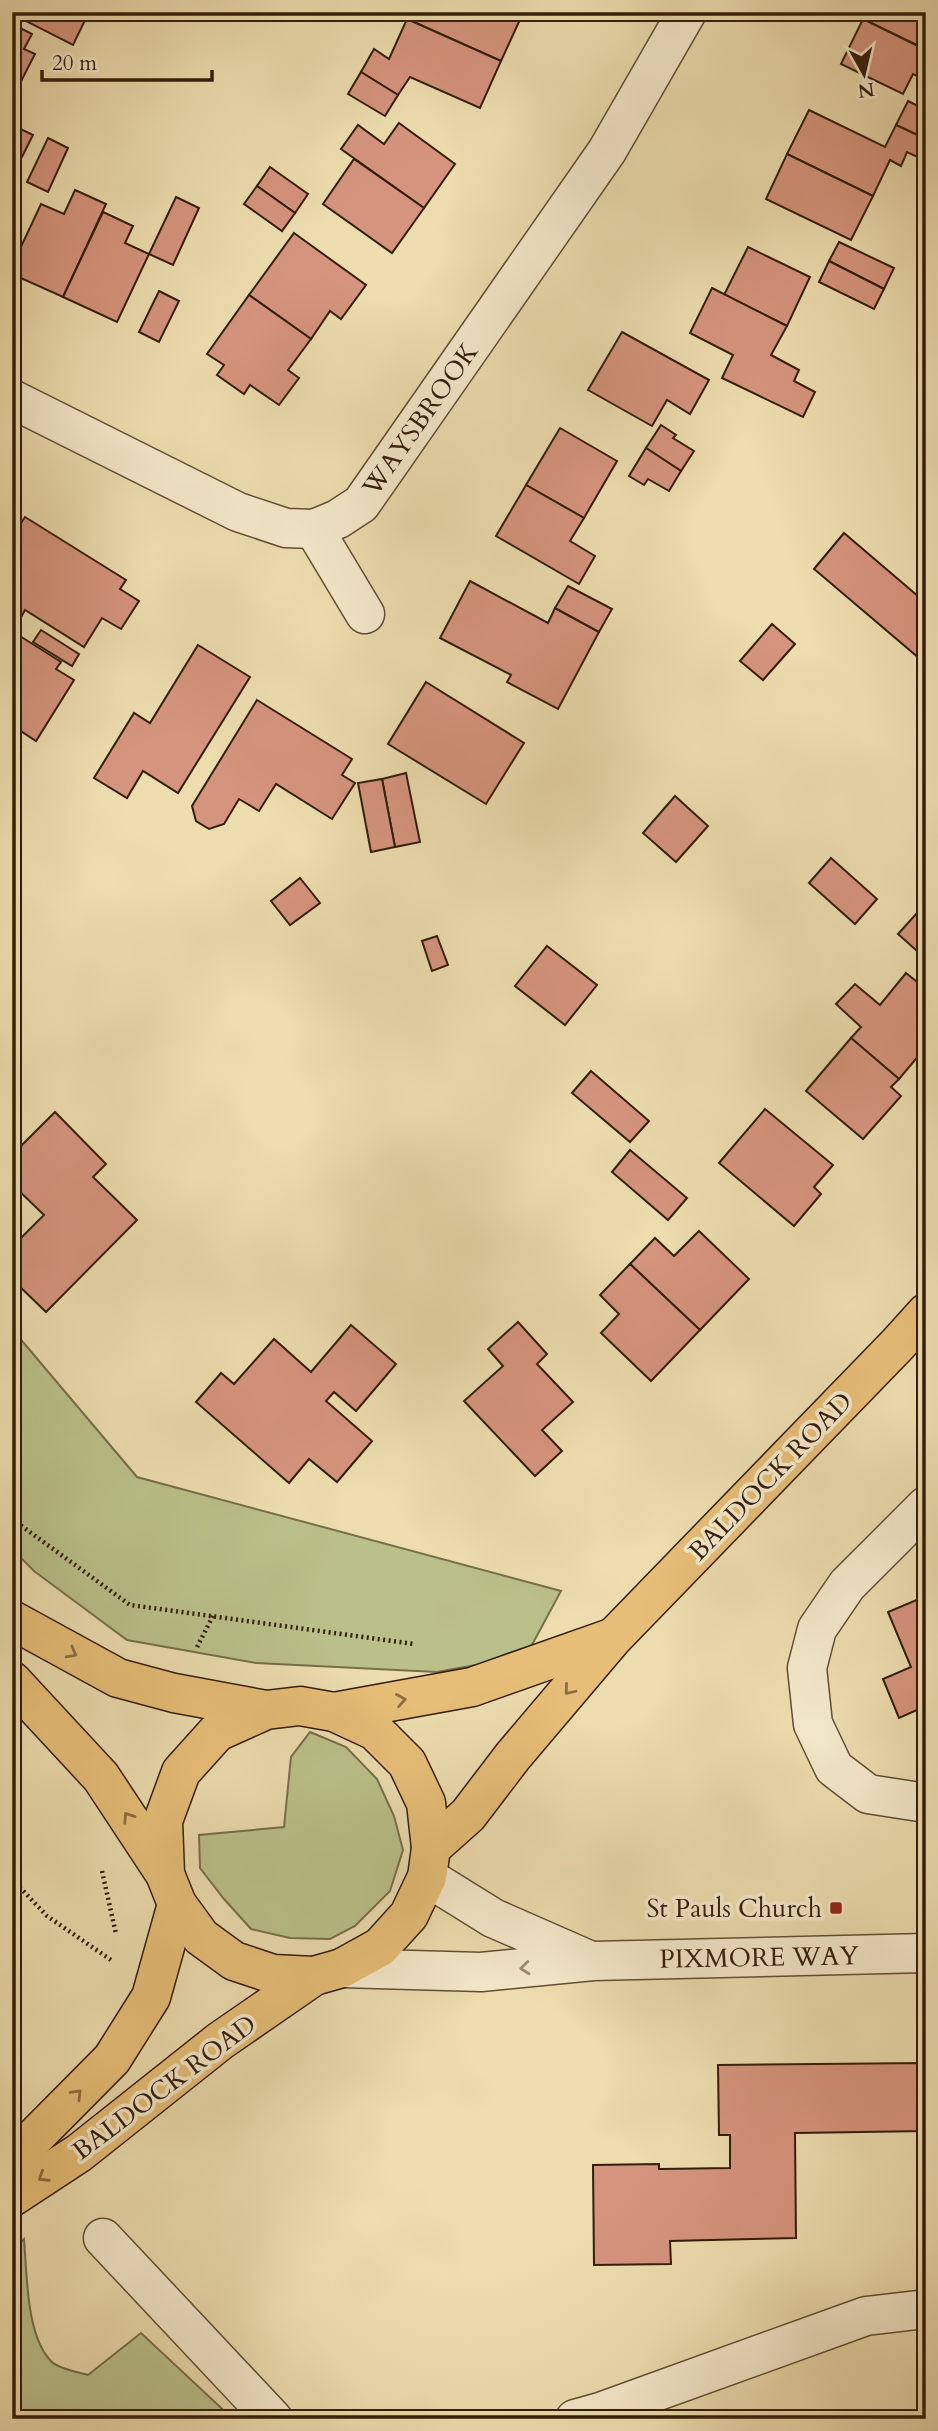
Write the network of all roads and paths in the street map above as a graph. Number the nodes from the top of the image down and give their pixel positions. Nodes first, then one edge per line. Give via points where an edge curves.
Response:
1 (687, 12) edge
2 (12, 399) edge
3 (314, 528) junction
4 (365, 614) dead end
5 (926, 1313) edge
6 (926, 1506) edge
7 (12, 1519) edge
8 (12, 1620) edge
9 (613, 1637) junction
10 (421, 1644) dead end
11 (12, 1681) edge
12 (265, 1710) junction
13 (334, 1712) junction
14 (926, 1803) edge
15 (429, 1863) junction
16 (12, 1879) edge
17 (171, 1889) junction
18 (926, 1953) edge
19 (593, 1961) junction
20 (328, 1972) junction
21 (151, 1997) junction
22 (12, 2161) edge
23 (12, 2197) edge
24 (103, 2238) dead end
25 (926, 2309) edge
26 (273, 2419) edge
27 (575, 2419) edge

1 - 3 street, WAYSBROOK via 607,151 361,504
2 - 3 street, WAYSBROOK via 238,512 286,528
3 - 4 street
5 - 9 main road, BALDOCK ROAD
6 - 14 street via 847,1585 817,1629 807,1668 813,1724 834,1768 868,1794
7 - 10 path via 130,1605
8 -> 12 main road via 118,1678
13 -> 9 main road, BALDOCK ROAD via 472,1687
9 -> 15 main road, BALDOCK ROAD
17 -> 11 main road via 101,1777
12 - 13 main road via 300,1706
12 - 17 main road, BALDOCK ROAD via 217,1732 181,1772 163,1821
13 - 15 main road via 375,1731 407,1763 426,1803
15 - 19 street, PIXMORE WAY via 493,1918
15 - 20 main road, BALDOCK ROAD via 410,1916 380,1947
16 - 21 path via 47,1916 123,1968
17 - 20 main road via 201,1937 234,1961 273,1974
17 - 21 main road, BALDOCK ROAD
18 - 19 street, PIXMORE WAY
19 -> 20 street, PIXMORE WAY via 481,1972
20 -> 23 main road, BALDOCK ROAD via 220,2040 79,2153
22 -> 21 main road, BALDOCK ROAD via 112,2059
24 - 26 street
25 - 27 street via 866,2316

